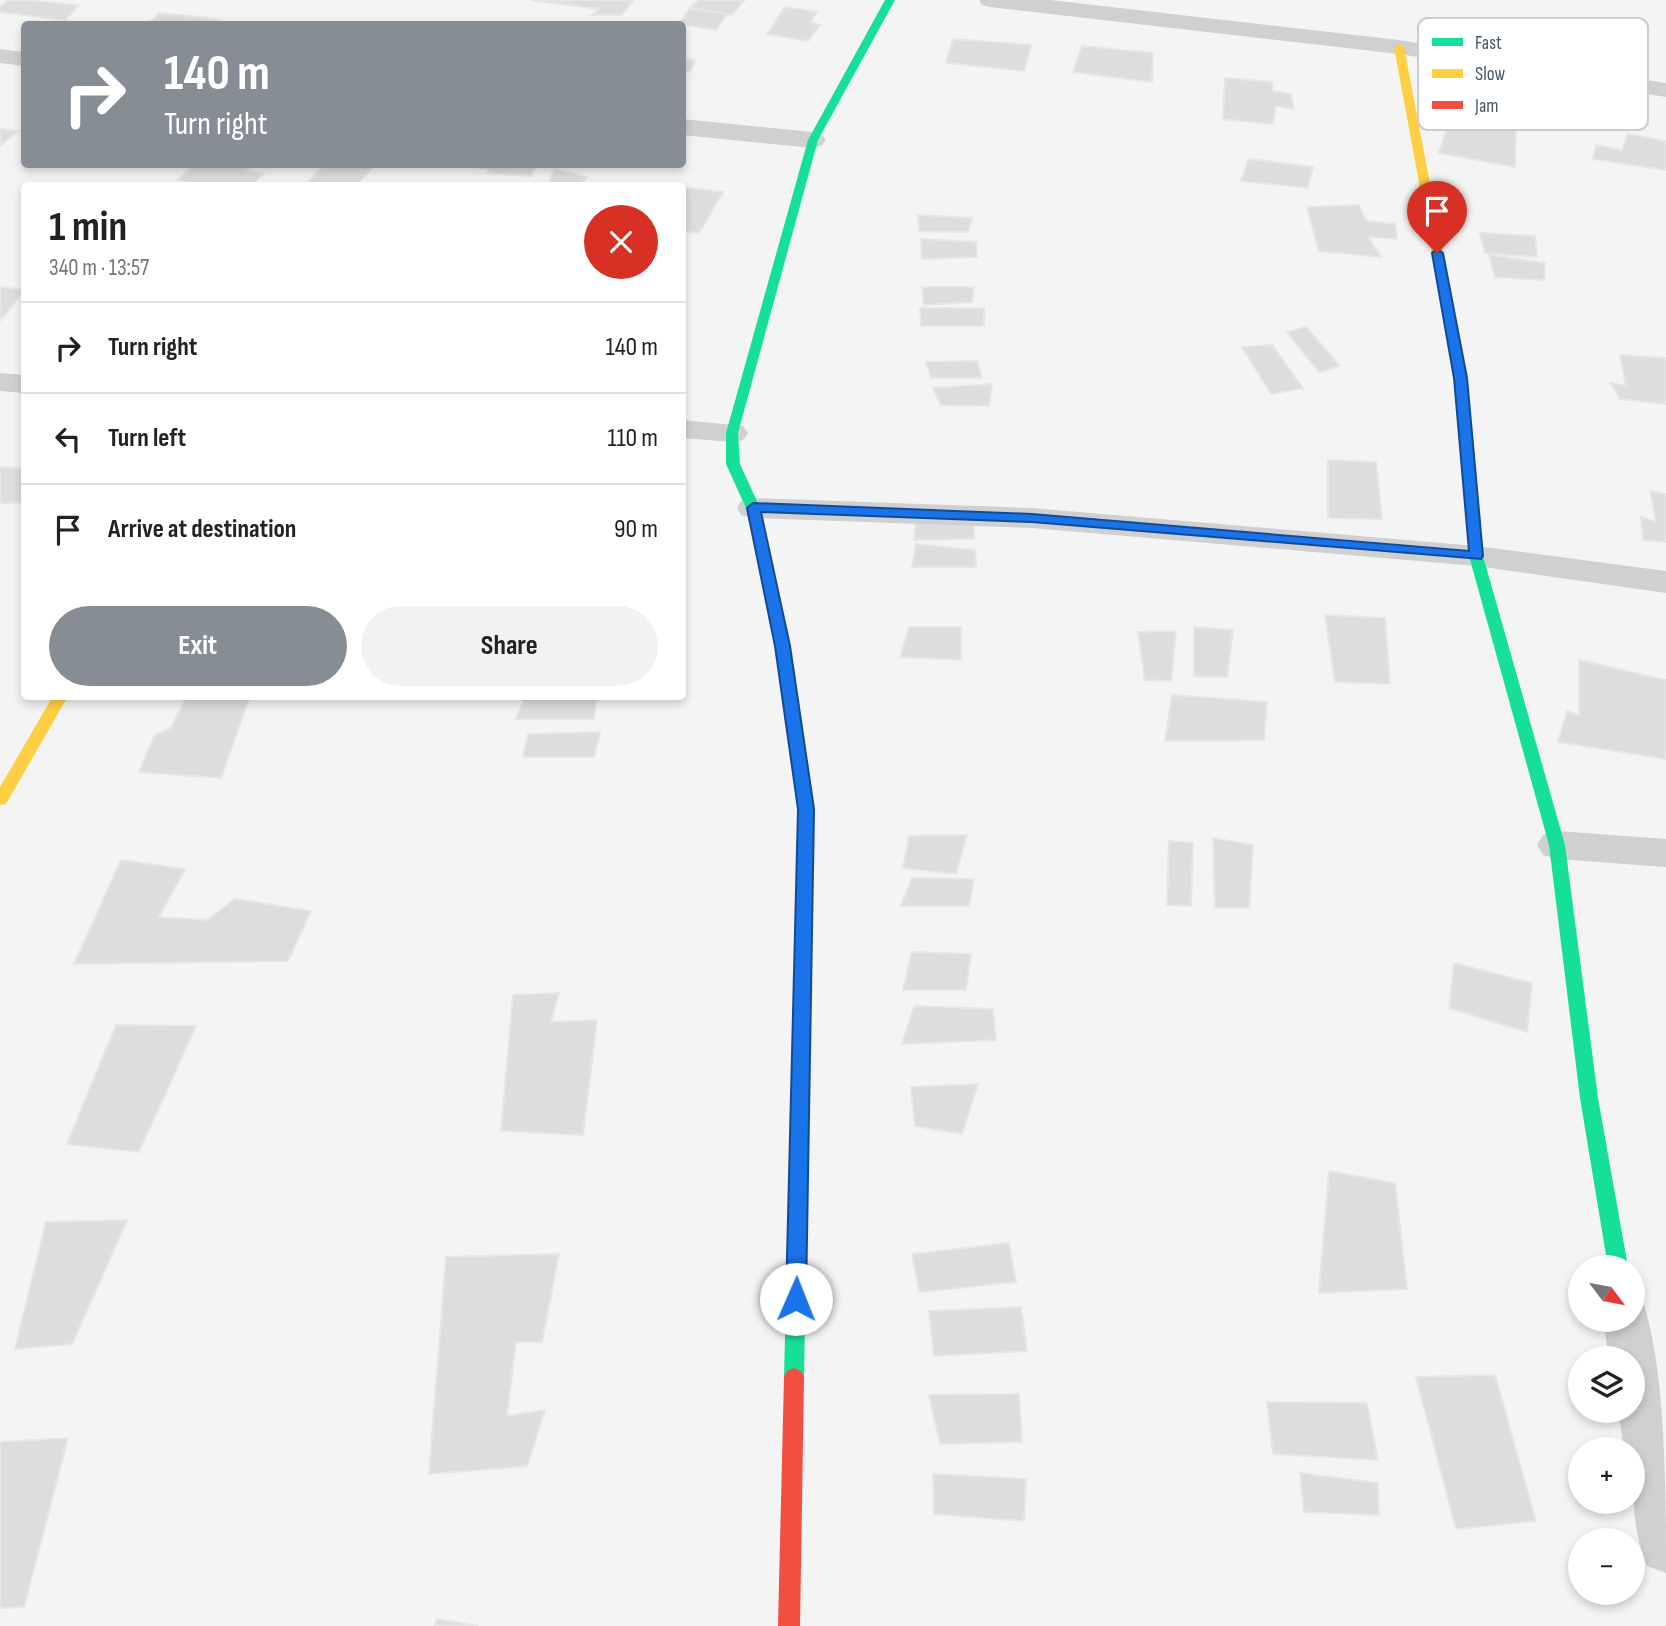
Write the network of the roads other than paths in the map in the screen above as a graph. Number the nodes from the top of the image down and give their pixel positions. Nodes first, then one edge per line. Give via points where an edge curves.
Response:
1 (890, 0) edge
2 (990, 0) edge
3 (1399, 47) junction
4 (1418, 50) edge
5 (0, 57) edge
6 (21, 59) edge
7 (1648, 87) edge
8 (1666, 90) edge
9 (686, 127) edge
10 (813, 141) junction
11 (0, 382) edge
12 (21, 384) edge
13 (686, 429) edge
14 (732, 433) junction
15 (753, 508) junction
16 (1476, 556) junction
17 (1666, 582) edge
18 (59, 700) edge
19 (0, 800) edge
20 (1557, 845) junction
21 (1666, 853) edge
22 (1616, 1255) edge
23 (1629, 1332) edge
24 (1666, 1548) edge
25 (789, 1626) edge

1 - 10 street
2 - 3 street
3 - 4 street
3 - 16 street via 1461,378
5 - 6 street
7 - 8 street
9 - 10 street
10 - 14 street
11 - 12 street
13 - 14 street
14 - 15 street via 733,464
15 - 16 street via 1032,518
15 - 25 street via 783,646 806,809
16 - 17 street
16 - 20 street
18 - 19 street
20 - 21 street
20 - 22 street via 1589,1098
23 - 24 street

